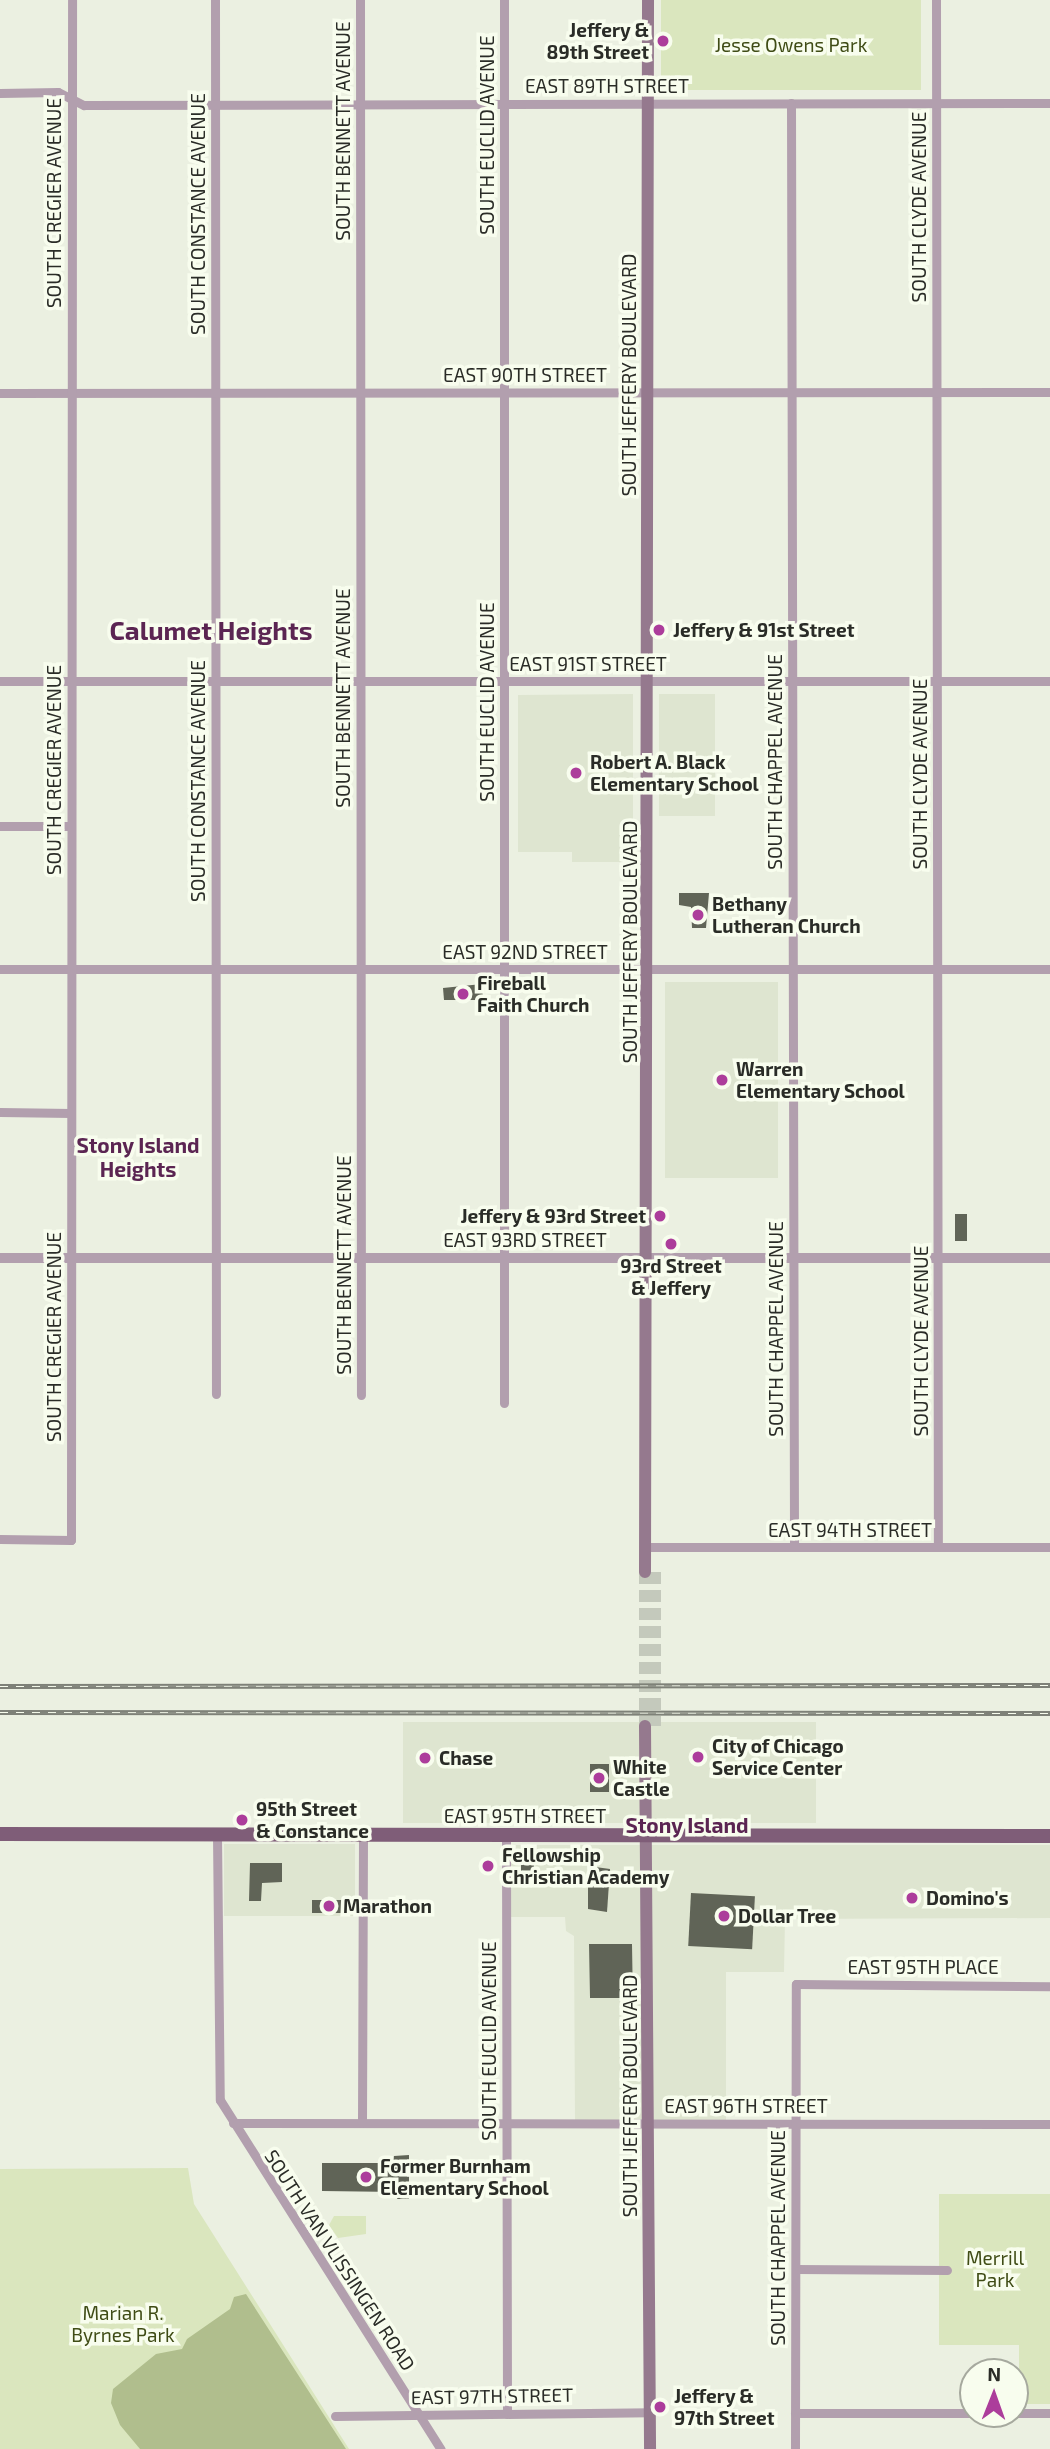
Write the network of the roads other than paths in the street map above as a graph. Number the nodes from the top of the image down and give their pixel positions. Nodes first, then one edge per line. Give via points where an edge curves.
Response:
1 (72, 0) edge
2 (215, 0) edge
3 (360, 0) edge
4 (504, 0) edge
5 (648, 0) edge
6 (936, 0) edge
7 (0, 93) edge
8 (72, 99) junction
9 (791, 103) junction
10 (936, 103) junction
11 (1050, 103) edge
12 (215, 104) junction
13 (505, 104) junction
14 (648, 104) junction
15 (360, 105) junction
16 (360, 392) junction
17 (504, 392) junction
18 (648, 392) junction
19 (792, 392) junction
20 (936, 392) junction
21 (1050, 392) edge
22 (0, 393) edge
23 (72, 393) junction
24 (215, 393) junction
25 (0, 681) edge
26 (72, 681) junction
27 (215, 681) junction
28 (360, 681) junction
29 (504, 681) junction
30 (649, 681) junction
31 (792, 681) junction
32 (937, 681) junction
33 (1050, 681) edge
34 (0, 826) edge
35 (71, 826) junction
36 (0, 969) edge
37 (71, 969) junction
38 (793, 969) junction
39 (937, 969) junction
40 (215, 970) junction
41 (361, 970) junction
42 (506, 970) junction
43 (649, 970) junction
44 (1050, 970) edge
45 (0, 1112) edge
46 (71, 1113) junction
47 (0, 1258) edge
48 (71, 1258) junction
49 (216, 1258) junction
50 (361, 1258) junction
51 (505, 1258) junction
52 (650, 1258) junction
53 (794, 1258) junction
54 (938, 1258) junction
55 (1050, 1258) edge
56 (216, 1394) dead end
57 (361, 1395) dead end
58 (504, 1403) dead end
59 (0, 1539) edge
60 (649, 1547) junction
61 (794, 1547) junction
62 (938, 1547) junction
63 (1050, 1547) edge
64 (650, 1572) tunnel mouth
65 (650, 1726) tunnel mouth
66 (0, 1835) edge
67 (217, 1835) junction
68 (363, 1835) junction
69 (506, 1835) junction
70 (649, 1836) junction
71 (1050, 1836) edge
72 (796, 1984) joint
73 (1050, 1986) edge
74 (233, 2123) junction
75 (362, 2123) junction
76 (506, 2123) junction
77 (650, 2124) junction
78 (796, 2124) junction
79 (1050, 2124) edge
80 (796, 2269) junction
81 (947, 2270) dead end
82 (650, 2412) junction
83 (795, 2413) junction
84 (959, 2413) edge
85 (1029, 2413) edge
86 (1050, 2413) edge
87 (507, 2414) junction
88 (418, 2415) junction
89 (335, 2416) dead end
90 (441, 2449) edge
91 (650, 2449) edge
92 (795, 2449) edge

1 - 8 street, SOUTH CREGIER AVENUE
2 - 12 street, SOUTH CONSTANCE AVENUE
3 - 15 street, SOUTH BENNETT AVENUE
4 - 13 street, SOUTH EUCLID AVENUE
5 - 14 main road, SOUTH JEFFERY BOULEVARD
6 - 10 street, SOUTH CLYDE AVENUE
7 - 8 street, EAST 89TH STREET via 58,93
8 - 12 street, EAST 89TH STREET via 83,105
8 - 23 street, SOUTH CREGIER AVENUE
9 - 10 street, EAST 89TH STREET
9 - 14 street, EAST 89TH STREET
9 - 19 street, SOUTH CHAPPEL AVENUE
10 - 11 street, EAST 89TH STREET
10 - 20 street, SOUTH CLYDE AVENUE
12 - 15 street, EAST 89TH STREET
12 - 24 street, SOUTH CONSTANCE AVENUE
13 - 14 street, EAST 89TH STREET
13 - 15 street, EAST 89TH STREET
13 - 17 street, SOUTH EUCLID AVENUE
14 - 18 main road, SOUTH JEFFERY BOULEVARD
15 - 16 street, SOUTH BENNETT AVENUE
16 - 17 street, EAST 90TH STREET
16 - 24 street, EAST 90TH STREET
16 - 28 street, SOUTH BENNETT AVENUE
17 - 18 street, EAST 90TH STREET
17 - 29 street, SOUTH EUCLID AVENUE
18 - 19 street, EAST 90TH STREET
18 - 30 main road, SOUTH JEFFERY BOULEVARD
19 - 20 street, EAST 90TH STREET
19 - 31 street, SOUTH CHAPPEL AVENUE
20 - 21 street, EAST 90TH STREET
20 - 32 street, SOUTH CLYDE AVENUE
22 - 23 street, EAST 90TH STREET
23 - 24 street, EAST 90TH STREET
23 - 26 street, SOUTH CREGIER AVENUE
24 - 27 street, SOUTH CONSTANCE AVENUE
25 - 26 street, EAST 91ST STREET
26 - 27 street, EAST 91ST STREET
26 - 35 street, SOUTH CREGIER AVENUE
27 - 28 street, EAST 91ST STREET
27 - 40 street, SOUTH CONSTANCE AVENUE
28 - 29 street, EAST 91ST STREET
28 - 41 street, SOUTH BENNETT AVENUE
29 - 30 street, EAST 91ST STREET
29 - 42 street, SOUTH EUCLID AVENUE
30 - 31 street, EAST 91ST STREET
30 - 43 main road, SOUTH JEFFERY BOULEVARD
31 - 32 street, EAST 91ST STREET
31 - 38 street, SOUTH CHAPPEL AVENUE
32 - 33 street, EAST 91ST STREET
32 - 39 street, SOUTH CLYDE AVENUE
34 - 35 street
35 - 37 street, SOUTH CREGIER AVENUE
36 - 37 street, EAST 92ND STREET
37 - 40 street, EAST 92ND STREET
37 - 46 street, SOUTH CREGIER AVENUE
38 - 39 street, EAST 92ND STREET
38 - 43 street, EAST 92ND STREET
38 - 53 street, SOUTH CHAPPEL AVENUE
39 - 44 street, EAST 92ND STREET
39 - 54 street, SOUTH CLYDE AVENUE
40 - 41 street, EAST 92ND STREET
40 - 49 street, SOUTH CONSTANCE AVENUE
41 - 42 street, EAST 92ND STREET
41 - 50 street, SOUTH BENNETT AVENUE
42 - 43 street, EAST 92ND STREET
42 - 51 street, SOUTH EUCLID AVENUE
43 - 52 main road, SOUTH JEFFERY BOULEVARD
45 - 46 street
46 - 48 street, SOUTH CREGIER AVENUE
47 - 48 street, EAST 93RD STREET
48 - 49 street, EAST 93RD STREET
48 - 59 street, SOUTH CREGIER AVENUE via 71,1540
49 - 50 street, EAST 93RD STREET
49 - 56 street, SOUTH CONSTANCE AVENUE
50 - 51 street, EAST 93RD STREET
50 - 57 street, SOUTH BENNETT AVENUE
51 - 52 street, EAST 93RD STREET
51 - 58 street, SOUTH EUCLID AVENUE
52 - 53 street, EAST 93RD STREET
52 - 60 main road, SOUTH JEFFERY BOULEVARD
53 - 54 street, EAST 93RD STREET
53 - 61 street, SOUTH CHAPPEL AVENUE
54 - 55 street, EAST 93RD STREET
54 - 62 street, SOUTH CLYDE AVENUE
60 - 61 street, EAST 94TH STREET
60 - 64 main road, SOUTH JEFFERY BOULEVARD
61 - 62 street, EAST 94TH STREET
62 - 63 street, EAST 94TH STREET
65 - 70 main road, SOUTH JEFFERY BOULEVARD
66 - 67 main road, EAST 95TH STREET
67 - 68 main road, EAST 95TH STREET
67 - 74 street, SOUTH VAN VLISSINGEN ROAD via 218,2086
68 - 69 main road, EAST 95TH STREET
68 - 75 street
69 - 70 main road, EAST 95TH STREET
69 - 76 street, SOUTH EUCLID AVENUE
70 - 71 main road, EAST 95TH STREET
70 - 77 main road, SOUTH JEFFERY BOULEVARD
72 - 73 street, EAST 95TH PLACE
72 - 78 street, SOUTH CHAPPEL AVENUE
74 - 75 street, EAST 96TH STREET
74 - 88 street, SOUTH VAN VLISSINGEN ROAD
75 - 76 street, EAST 96TH STREET
76 - 77 street, EAST 96TH STREET
76 - 87 street, SOUTH EUCLID AVENUE
77 - 78 street, EAST 96TH STREET
77 - 82 main road, SOUTH JEFFERY BOULEVARD
78 - 79 street, EAST 96TH STREET
78 - 80 street, SOUTH CHAPPEL AVENUE
80 - 81 street
80 - 83 street, SOUTH CHAPPEL AVENUE
82 - 87 street, EAST 97TH STREET
82 - 91 main road, SOUTH JEFFERY BOULEVARD
83 - 84 street
83 - 92 street, SOUTH CHAPPEL AVENUE
85 - 86 street
87 - 88 street, EAST 97TH STREET
88 - 89 street, EAST 97TH STREET
88 - 90 street, SOUTH VAN VLISSINGEN ROAD

